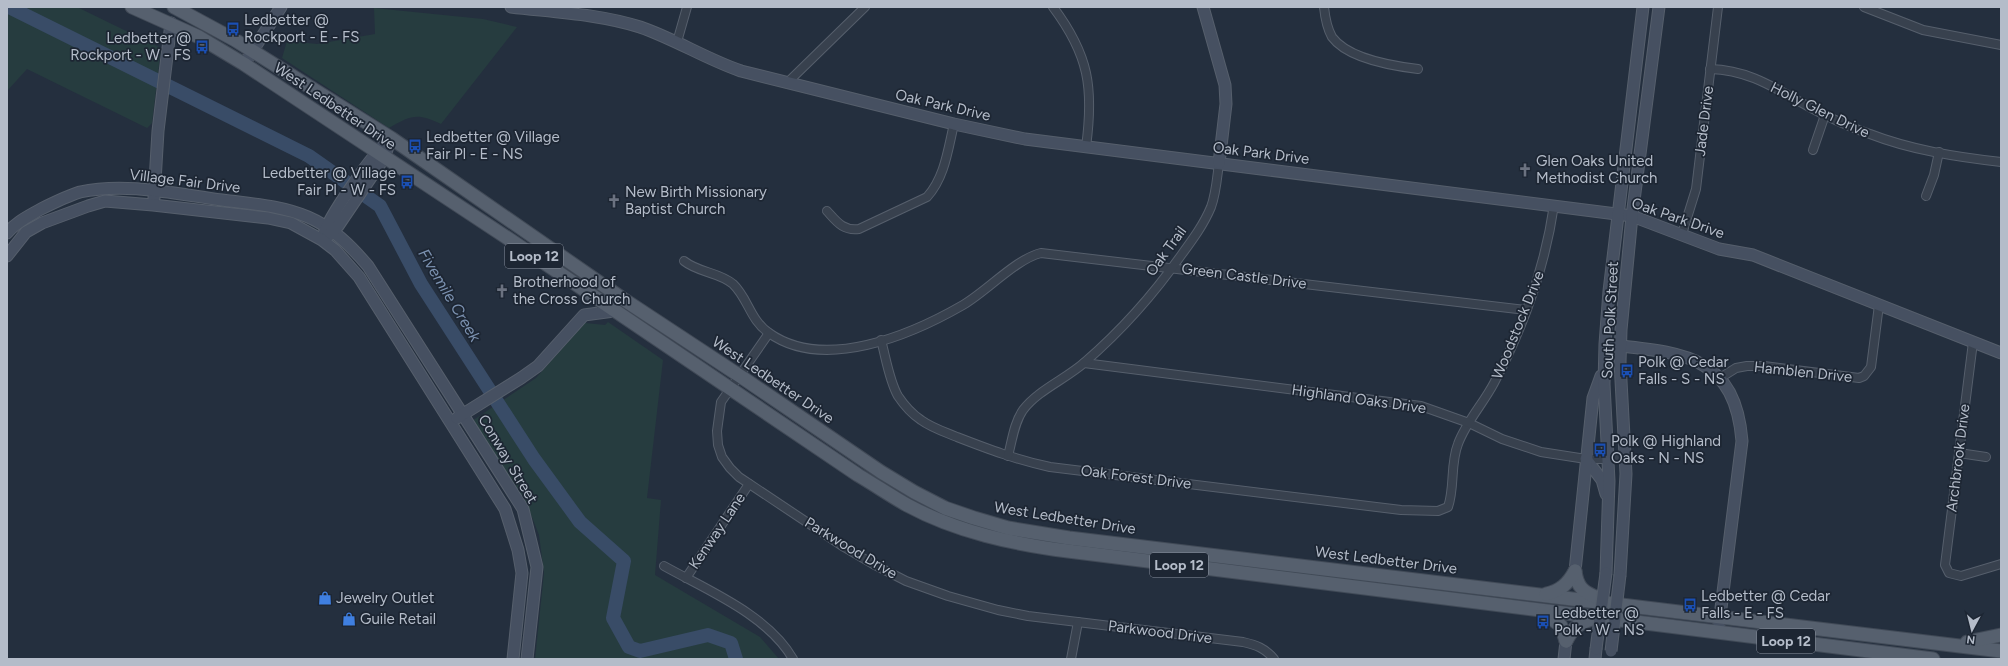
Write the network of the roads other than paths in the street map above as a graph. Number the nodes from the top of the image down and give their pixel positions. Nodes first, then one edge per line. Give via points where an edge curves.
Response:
1 (132, 7) edge
2 (174, 7) edge
3 (281, 7) edge
4 (510, 7) edge
5 (687, 7) edge
6 (865, 7) edge
7 (1053, 7) edge
8 (1204, 7) edge
9 (1324, 7) edge
10 (1643, 7) edge
11 (1659, 7) edge
12 (1718, 7) edge
13 (1864, 7) edge
14 (546, 9) edge
15 (171, 23) junction
16 (677, 42) junction
17 (2001, 46) edge
18 (253, 51) junction
19 (244, 64) junction
20 (1418, 69) dead end
21 (1710, 70) junction
22 (787, 83) junction
23 (1825, 115) junction
24 (1630, 120) junction
25 (1646, 121) junction
26 (954, 124) junction
27 (391, 138) junction
28 (1086, 147) junction
29 (1813, 150) dead end
30 (1939, 152) junction
31 (377, 160) junction
32 (2001, 162) edge
33 (1219, 163) junction
34 (154, 191) junction
35 (1926, 196) dead end
36 (153, 205) junction
37 (1554, 205) junction
38 (827, 211) dead end
39 (1618, 213) junction
40 (1632, 216) junction
41 (24, 219) junction
42 (332, 226) junction
43 (33, 228) junction
44 (7, 233) edge
45 (1682, 234) junction
46 (322, 240) junction
47 (7, 256) edge
48 (684, 261) dead end
49 (1173, 267) junction
50 (1879, 305) junction
51 (1526, 310) junction
52 (614, 311) junction
53 (769, 333) junction
54 (881, 340) junction
55 (1972, 342) junction
56 (1605, 344) junction
57 (1620, 346) junction
58 (2001, 353) edge
59 (1084, 363) junction
60 (1604, 370) junction
61 (739, 375) junction
62 (1720, 378) junction
63 (729, 389) junction
64 (463, 415) junction
65 (451, 422) junction
66 (1469, 422) junction
67 (1959, 453) junction
68 (1008, 456) junction
69 (1986, 456) dead end
70 (1586, 459) junction
71 (1626, 459) junction
72 (1608, 460) junction
73 (749, 484) junction
74 (1608, 504) junction
75 (1448, 507) joint
76 (1069, 538) junction
77 (1068, 551) junction
78 (2001, 564) edge
79 (664, 566) dead end
80 (1575, 571) junction
81 (686, 578) junction
82 (1443, 583) junction
83 (1544, 595) junction
84 (1441, 598) junction
85 (1612, 603) junction
86 (1542, 611) junction
87 (1720, 616) junction
88 (1596, 618) junction
89 (1078, 622) junction
90 (1718, 632) junction
91 (2001, 635) edge
92 (1895, 637) junction
93 (1566, 641) junction
94 (1949, 643) junction
95 (2001, 651) edge
96 (1596, 654) edge
97 (1610, 655) edge
98 (1892, 656) edge
99 (513, 659) edge
100 (527, 659) edge
101 (793, 659) edge
102 (1071, 659) edge
103 (1274, 659) edge
104 (1564, 659) edge
105 (1933, 659) edge

1 - 15 main road, West Ledbetter Drive / Loop 12
2 - 18 main road, West Ledbetter Drive / Loop 12
3 - 18 street
4 - 14 street, Oak Park Drive
5 - 16 street
6 - 22 street
7 - 28 street via 1085,63 1090,91
8 - 33 street, Oak Trail via 1225,85 1226,104
9 - 20 street via 1332,36 1343,46 1364,57 1394,67
10 - 24 street, South Polk Street
11 - 25 street, South Polk Street
12 - 21 street, Jade Drive
13 - 17 street via 1923,30
14 - 16 street, Oak Park Drive via 612,20 639,27
15 - 19 main road, West Ledbetter Drive / Loop 12
15 - 34 street via 158,131
16 - 22 street, Oak Park Drive via 723,65
18 - 19 street
18 - 27 main road, West Ledbetter Drive / Loop 12
19 - 31 main road, West Ledbetter Drive / Loop 12
21 - 23 street, Holly Glen Drive via 1724,70 1751,76
21 - 45 street, Jade Drive via 1696,189
22 - 26 street, Oak Park Drive
23 - 29 street
23 - 30 street, Holly Glen Drive via 1906,146
24 - 25 street
24 - 39 street, South Polk Street
25 - 40 street, South Polk Street
26 - 28 street, Oak Park Drive via 1025,139
26 - 38 street via 943,170 927,197 859,229 844,228
27 - 31 street
27 - 61 main road, West Ledbetter Drive / Loop 12 via 623,299
28 - 33 street, Oak Park Drive
30 - 32 street, Holly Glen Drive
30 - 35 street
31 - 42 street
31 - 52 main road, West Ledbetter Drive / Loop 12 via 512,241
33 - 37 street, Oak Park Drive
33 - 49 street, Oak Trail via 1211,207 1196,235
34 - 36 street
34 - 41 street, Village Fair Drive via 116,188 80,192 50,204
34 - 42 street, Village Fair Drive via 282,208
36 - 43 street, Village Fair Drive via 105,201
36 - 46 street, Village Fair Drive via 268,218 291,223
37 - 39 street, Oak Park Drive
37 - 51 street, Woodstock Drive via 1549,237
39 - 40 street, Oak Park Drive
39 - 56 street, South Polk Street
40 - 45 street, Oak Park Drive
40 - 57 street, South Polk Street
41 - 43 street
41 - 44 street, Village Fair Drive
42 - 46 street
42 - 64 street, Village Fair Drive via 368,266
43 - 47 street, Village Fair Drive via 26,232
45 - 50 street, Oak Park Drive via 1719,249 1753,255
46 - 65 street, Village Fair Drive via 359,276
48 - 53 street, Green Castle Drive via 693,267 725,278 734,285 758,324
49 - 51 street, Green Castle Drive
49 - 54 street, Green Castle Drive via 1050,253 1031,255 964,304 929,324
49 - 59 street, Oak Trail via 1145,303
50 - 55 street, Oak Park Drive
50 - 62 street, Hamblen Drive via 1871,367 1864,376 1859,378 1747,366 1736,368
51 - 66 street, Woodstock Drive via 1493,385
52 - 63 main road, West Ledbetter Drive / Loop 12
52 - 64 street, Conway Street via 584,315 552,351 521,378
53 - 54 street, Green Castle Drive via 785,342 816,350 854,347
53 - 61 street, Parkwood Drive
54 - 68 street, Oak Forest Drive via 893,385 909,410 935,428
55 - 58 street, Oak Park Drive
55 - 67 street, Archbrook Drive
56 - 57 street
56 - 60 street, South Polk Street
57 - 62 street via 1683,355 1698,361
57 - 71 street, South Polk Street
59 - 66 street, Highland Oaks Drive via 1400,402 1439,411
59 - 68 street, Oak Trail via 1022,411
60 - 70 street via 1593,398
60 - 72 street, South Polk Street
61 - 63 street, Parkwood Drive
61 - 76 main road, West Ledbetter Drive / Loop 12 via 881,472 926,498 952,510 1008,528
62 - 87 street via 1735,404 1742,441
63 - 73 street, Parkwood Drive via 721,402 718,416 718,445 722,457 730,468
63 - 77 main road, West Ledbetter Drive / Loop 12 via 908,505 972,532
64 - 65 street
64 - 100 street, Conway Street via 523,509 537,567
65 - 99 street, Conway Street via 505,509 518,550 522,573
66 - 70 street, Highland Oaks Drive via 1483,431 1522,446 1541,452
66 - 75 street, Woodstock Drive via 1455,452
67 - 69 street
67 - 78 street, Archbrook Drive via 1945,565 1949,573 1961,576
68 - 75 street, Oak Forest Drive via 1050,466 1402,510 1438,511
70 - 72 street, Highland Oaks Drive
70 - 74 street via 1602,480
70 - 80 street
71 - 72 street, Highland Oaks Drive
71 - 97 street, South Polk Street, bridge via 1626,502
72 - 74 street, South Polk Street
73 - 81 street, Kenway Lane
73 - 89 street, Parkwood Drive via 844,547 906,581 998,610
74 - 96 street, South Polk Street, bridge via 1606,573
76 - 77 main road
76 - 82 main road, West Ledbetter Drive / Loop 12
77 - 84 main road, West Ledbetter Drive / Loop 12
79 - 81 street
80 - 83 main road via 1567,584 1556,592
80 - 85 main road via 1578,585 1584,591
81 - 101 street via 758,620 777,638
82 - 83 main road, West Ledbetter Drive / Loop 12
82 - 84 main road
83 - 85 main road, West Ledbetter Drive / Loop 12
84 - 86 main road, West Ledbetter Drive / Loop 12
85 - 87 main road, West Ledbetter Drive / Loop 12
86 - 88 main road, West Ledbetter Drive / Loop 12
86 - 93 main road via 1561,626
87 - 90 street
87 - 92 main road, West Ledbetter Drive / Loop 12
88 - 90 main road, West Ledbetter Drive / Loop 12
88 - 93 main road via 1574,628
89 - 102 street
89 - 103 street, Parkwood Drive via 1243,642 1257,645
90 - 98 main road, West Ledbetter Drive / Loop 12
91 - 94 main road via 1982,640
92 - 94 main road, West Ledbetter Drive / Loop 12
92 - 98 street
93 - 104 street
94 - 95 main road, West Ledbetter Drive / Loop 12
98 - 105 main road, West Ledbetter Drive / Loop 12

